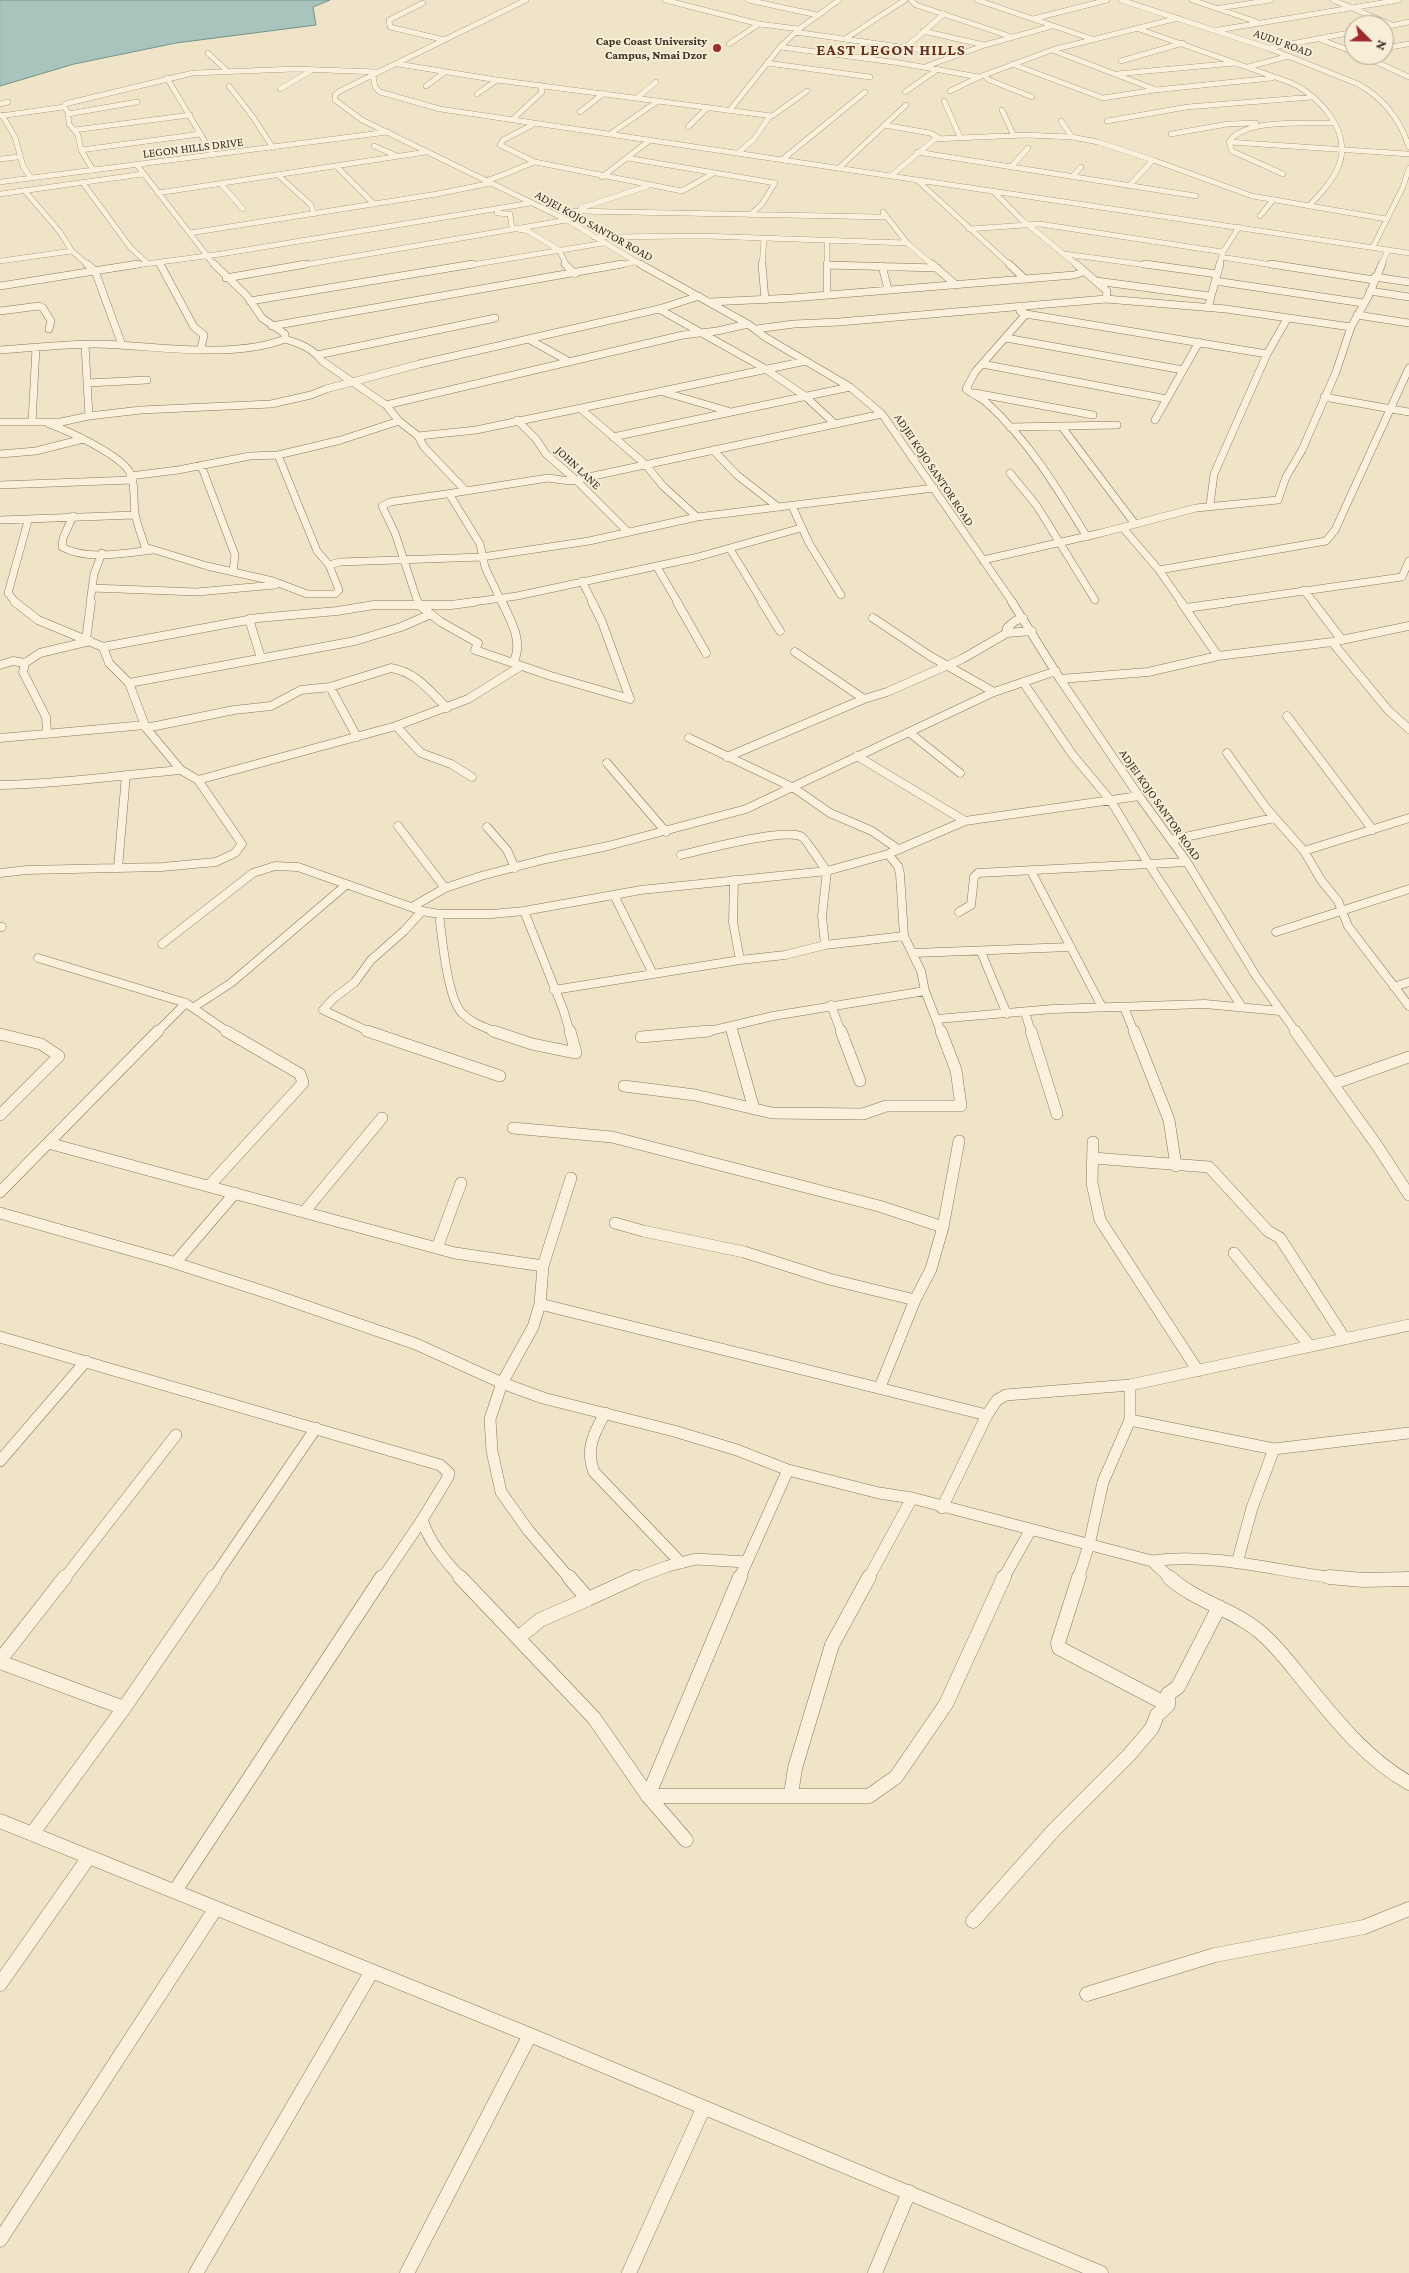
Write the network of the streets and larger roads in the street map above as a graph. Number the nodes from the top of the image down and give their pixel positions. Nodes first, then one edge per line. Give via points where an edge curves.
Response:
1 (526, 0) edge
2 (665, 0) edge
3 (748, 0) edge
4 (838, 0) edge
5 (905, 0) edge
6 (911, 0) edge
7 (990, 0) edge
8 (1107, 0) edge
9 (1121, 0) edge
10 (1192, 0) edge
11 (1271, 0) edge
12 (1333, 0) edge
13 (1399, 0) edge
14 (980, 1) edge
15 (423, 3) dead end
16 (1218, 8) junction
17 (1351, 8) junction
18 (944, 14) junction
19 (817, 15) junction
20 (1368, 15) edge
21 (1178, 18) junction
22 (1032, 19) junction
23 (1409, 22) edge
24 (1260, 23) junction
25 (760, 24) junction
26 (1394, 25) edge
27 (1052, 26) junction
28 (1139, 29) junction
29 (797, 30) junction
30 (1217, 30) junction
31 (923, 31) junction
32 (1344, 34) edge
33 (1012, 36) junction
34 (845, 39) junction
35 (1318, 39) junction
36 (445, 40) junction
37 (1093, 40) junction
38 (1184, 43) junction
39 (729, 44) dead end
40 (1409, 44) edge
41 (985, 45) junction
42 (1394, 46) edge
43 (780, 47) junction
44 (906, 47) junction
45 (1268, 48) junction
46 (1344, 48) edge
47 (1052, 50) junction
48 (208, 53) dead end
49 (956, 55) junction
50 (1290, 56) junction
51 (1121, 61) dead end
52 (767, 63) junction
53 (1239, 63) junction
54 (398, 64) junction
55 (1012, 64) junction
56 (1381, 65) edge
57 (925, 67) junction
58 (1248, 67) junction
59 (313, 69) junction
60 (938, 69) junction
61 (226, 70) junction
62 (380, 72) junction
63 (446, 72) junction
64 (1116, 74) junction
65 (373, 76) junction
66 (981, 76) junction
67 (870, 77) dead end
68 (1409, 77) edge
69 (167, 78) junction
70 (1276, 78) junction
71 (497, 80) junction
72 (656, 82) dead end
73 (540, 85) junction
74 (229, 86) dead end
75 (426, 86) dead end
76 (280, 89) dead end
77 (1154, 90) junction
78 (807, 91) dead end
79 (950, 91) dead end
80 (864, 92) dead end
81 (905, 92) dead end
82 (604, 93) junction
83 (477, 94) dead end
84 (1032, 97) dead end
85 (1313, 97) junction
86 (637, 98) junction
87 (658, 101) junction
88 (944, 101) dead end
89 (8, 102) dead end
90 (137, 102) dead end
91 (0, 104) edge
92 (906, 105) dead end
93 (64, 107) junction
94 (708, 107) junction
95 (730, 110) junction
96 (1002, 110) dead end
97 (580, 112) dead end
98 (68, 114) junction
99 (190, 115) junction
100 (1, 116) edge
101 (770, 116) junction
102 (513, 119) junction
103 (1061, 121) dead end
104 (1107, 121) dead end
105 (536, 123) junction
106 (1333, 123) junction
107 (1267, 124) junction
108 (884, 125) junction
109 (688, 127) dead end
110 (74, 130) junction
111 (389, 132) junction
112 (200, 134) junction
113 (610, 134) junction
114 (1171, 134) dead end
115 (1014, 136) junction
116 (960, 137) junction
117 (1072, 137) junction
118 (941, 139) junction
119 (650, 140) junction
120 (1229, 142) junction
121 (374, 146) dead end
122 (1409, 147) edge
123 (273, 148) junction
124 (1028, 148) dead end
125 (81, 150) junction
126 (1342, 150) junction
127 (426, 152) junction
128 (917, 152) junction
129 (738, 153) junction
130 (1409, 154) edge
131 (212, 155) junction
132 (398, 156) junction
133 (18, 157) junction
134 (627, 158) junction
135 (0, 159) edge
136 (783, 159) junction
137 (1153, 160) junction
138 (535, 162) junction
139 (137, 165) junction
140 (336, 166) junction
141 (866, 166) dead end
142 (840, 167) junction
143 (1011, 167) junction
144 (1081, 167) dead end
145 (1409, 168) edge
146 (93, 170) junction
147 (860, 170) junction
148 (714, 173) junction
149 (143, 174) junction
150 (1283, 174) dead end
151 (278, 175) junction
152 (892, 175) junction
153 (602, 177) junction
154 (1072, 177) junction
155 (30, 178) junction
156 (916, 179) junction
157 (0, 182) edge
158 (488, 182) junction
159 (83, 183) junction
160 (221, 184) junction
161 (649, 186) junction
162 (1130, 186) junction
163 (25, 191) junction
164 (994, 192) junction
165 (158, 193) junction
166 (0, 194) edge
167 (1399, 194) junction
168 (1409, 195) edge
169 (1196, 196) dead end
170 (1273, 200) junction
171 (531, 203) junction
172 (374, 204) junction
173 (517, 206) junction
174 (1309, 206) junction
175 (243, 208) dead end
176 (486, 211) junction
177 (573, 211) junction
178 (314, 214) junction
179 (510, 214) junction
180 (750, 215) junction
181 (558, 216) junction
182 (1260, 216) dead end
183 (1386, 219) junction
184 (567, 220) junction
185 (1026, 224) junction
186 (1239, 227) junction
187 (520, 229) junction
188 (969, 229) junction
189 (190, 233) junction
190 (593, 237) junction
191 (764, 238) junction
192 (827, 240) junction
193 (604, 243) junction
194 (907, 243) junction
195 (1373, 247) junction
196 (559, 250) junction
197 (1388, 250) junction
198 (72, 251) junction
199 (1409, 253) edge
200 (1065, 254) junction
201 (1222, 254) junction
202 (207, 255) junction
203 (0, 261) edge
204 (159, 262) junction
205 (636, 262) junction
206 (147, 263) junction
207 (827, 265) junction
208 (882, 266) junction
209 (937, 268) junction
210 (95, 271) junction
211 (1083, 272) junction
212 (574, 274) junction
213 (226, 278) junction
214 (1216, 278) junction
215 (1025, 279) junction
216 (1374, 279) junction
217 (1096, 281) junction
218 (1409, 282) edge
219 (956, 285) junction
220 (0, 286) edge
221 (888, 289) junction
222 (1370, 291) junction
223 (827, 295) junction
224 (699, 296) junction
225 (1209, 296) dead end
226 (1409, 297) edge
227 (1106, 299) junction
228 (765, 300) junction
229 (250, 301) junction
230 (710, 302) junction
231 (1364, 302) junction
232 (1012, 307) junction
233 (1208, 308) junction
234 (658, 309) junction
235 (0, 311) edge
236 (1026, 314) junction
237 (1357, 315) junction
238 (495, 318) dead end
239 (1287, 319) junction
240 (1409, 323) edge
241 (748, 324) junction
242 (272, 326) junction
243 (1351, 328) junction
244 (49, 329) dead end
245 (756, 329) junction
246 (702, 333) junction
247 (1006, 338) junction
248 (285, 339) junction
249 (530, 340) junction
250 (1200, 342) junction
251 (84, 345) junction
252 (122, 345) junction
253 (36, 348) junction
254 (201, 348) junction
255 (0, 350) edge
256 (1267, 354) junction
257 (317, 355) junction
258 (806, 360) junction
259 (570, 362) junction
260 (982, 364) junction
261 (764, 368) junction
262 (1409, 368) edge
263 (1183, 370) junction
264 (1406, 379) edge
265 (147, 380) dead end
266 (353, 382) junction
267 (87, 383) junction
268 (850, 387) junction
269 (662, 392) junction
270 (969, 392) junction
271 (805, 396) junction
272 (1324, 397) junction
273 (1168, 399) junction
274 (386, 405) junction
275 (581, 409) junction
276 (1389, 409) junction
277 (731, 412) junction
278 (1409, 412) edge
279 (882, 414) junction
280 (1093, 415) dead end
281 (89, 416) junction
282 (517, 420) junction
283 (1155, 420) dead end
284 (399, 421) junction
285 (0, 422) edge
286 (32, 422) junction
287 (46, 422) junction
288 (835, 424) junction
289 (1117, 425) dead end
290 (1010, 427) junction
291 (1062, 427) junction
292 (418, 436) junction
293 (613, 437) junction
294 (83, 439) junction
295 (713, 450) junction
296 (0, 454) edge
297 (278, 455) junction
298 (645, 464) junction
299 (201, 466) junction
300 (1010, 473) dead end
301 (131, 478) junction
302 (576, 480) junction
303 (0, 485) edge
304 (934, 488) junction
305 (465, 490) junction
306 (453, 493) junction
307 (1210, 505) junction
308 (792, 506) junction
309 (778, 508) junction
310 (134, 515) junction
311 (73, 516) junction
312 (696, 517) junction
313 (0, 520) edge
314 (28, 521) junction
315 (1135, 524) junction
316 (801, 528) junction
317 (1123, 528) junction
318 (627, 531) junction
319 (1086, 536) junction
320 (1061, 543) junction
321 (730, 549) junction
322 (154, 550) junction
323 (102, 552) junction
324 (482, 557) junction
325 (404, 559) junction
326 (983, 560) junction
327 (1409, 561) edge
328 (329, 565) junction
329 (657, 566) junction
330 (1158, 570) junction
331 (233, 572) junction
332 (1406, 577) edge
333 (582, 581) junction
334 (280, 584) junction
335 (92, 588) junction
336 (1304, 590) junction
337 (4, 593) edge
338 (841, 595) dead end
339 (502, 598) junction
340 (1096, 600) dead end
341 (419, 605) junction
342 (1186, 608) junction
343 (430, 614) junction
344 (873, 618) dead end
345 (1023, 618) junction
346 (249, 620) junction
347 (1406, 627) edge
348 (780, 631) dead end
349 (1032, 631) junction
350 (1007, 633) junction
351 (1409, 635) edge
352 (88, 640) junction
353 (1342, 640) junction
354 (1332, 642) junction
355 (103, 647) junction
356 (796, 652) dead end
357 (706, 653) dead end
358 (1218, 656) junction
359 (261, 658) junction
360 (24, 663) junction
361 (513, 663) junction
362 (0, 664) edge
363 (522, 666) junction
364 (946, 666) junction
365 (1056, 671) junction
366 (1060, 679) junction
367 (1023, 682) junction
368 (129, 683) junction
369 (330, 687) junction
370 (994, 692) junction
371 (864, 699) junction
372 (447, 708) junction
373 (1287, 716) dead end
374 (145, 726) junction
375 (396, 726) junction
376 (1409, 729) edge
377 (47, 732) junction
378 (910, 733) junction
379 (357, 737) junction
380 (0, 738) edge
381 (689, 738) dead end
382 (1227, 753) dead end
383 (857, 756) junction
384 (727, 757) junction
385 (607, 763) dead end
386 (181, 770) junction
387 (960, 773) dead end
388 (126, 775) junction
389 (472, 777) dead end
390 (198, 780) junction
391 (0, 785) edge
392 (794, 788) junction
393 (1139, 796) junction
394 (1111, 801) junction
395 (1274, 818) junction
396 (1409, 818) edge
397 (965, 821) junction
398 (398, 826) dead end
399 (487, 827) dead end
400 (1373, 830) junction
401 (666, 832) junction
402 (1171, 840) junction
403 (898, 849) junction
404 (1304, 851) junction
405 (888, 854) junction
406 (680, 855) dead end
407 (1187, 862) junction
408 (1148, 863) junction
409 (118, 868) junction
410 (515, 868) junction
411 (1031, 871) junction
412 (827, 872) junction
413 (0, 874) edge
414 (734, 880) junction
415 (346, 885) junction
416 (446, 888) junction
417 (1409, 889) edge
418 (614, 895) junction
419 (417, 909) junction
420 (524, 911) junction
421 (1342, 911) junction
422 (958, 912) dead end
423 (439, 914) junction
424 (1276, 932) dead end
425 (904, 936) junction
426 (162, 944) dead end
427 (825, 945) junction
428 (1070, 948) junction
429 (981, 952) junction
430 (914, 953) junction
431 (38, 958) dead end
432 (740, 960) junction
433 (653, 974) junction
434 (1409, 982) edge
435 (1394, 987) junction
436 (554, 990) junction
437 (926, 991) junction
438 (190, 1005) junction
439 (831, 1005) junction
440 (1409, 1006) edge
441 (1102, 1007) junction
442 (1124, 1007) junction
443 (1242, 1007) junction
444 (1280, 1011) junction
445 (1025, 1012) junction
446 (1006, 1014) junction
447 (937, 1019) junction
448 (731, 1027) junction
449 (0, 1034) edge
450 (641, 1037) dead end
451 (1409, 1057) edge
452 (500, 1076) dead end
453 (860, 1081) dead end
454 (1333, 1084) junction
455 (624, 1086) dead end
456 (754, 1110) junction
457 (1057, 1114) dead end
458 (0, 1115) edge
459 (382, 1118) dead end
460 (514, 1128) dead end
461 (960, 1141) dead end
462 (1093, 1142) dead end
463 (48, 1143) junction
464 (1093, 1158) junction
465 (1176, 1166) junction
466 (572, 1178) dead end
467 (461, 1183) dead end
468 (209, 1186) junction
469 (0, 1192) edge
470 (235, 1193) junction
471 (1409, 1194) edge
472 (304, 1212) junction
473 (0, 1213) edge
474 (615, 1222) dead end
475 (943, 1226) junction
476 (437, 1248) junction
477 (1234, 1253) dead end
478 (175, 1263) junction
479 (543, 1266) junction
480 (915, 1300) junction
481 (540, 1304) junction
482 (1409, 1325) edge
483 (0, 1337) edge
484 (1345, 1339) junction
485 (1310, 1346) junction
486 (86, 1361) junction
487 (1198, 1371) junction
488 (502, 1383) junction
489 (1130, 1385) junction
490 (880, 1387) junction
491 (605, 1413) junction
492 (987, 1415) junction
493 (1130, 1420) junction
494 (316, 1428) junction
495 (1409, 1433) edge
496 (176, 1435) dead end
497 (1274, 1449) junction
498 (0, 1461) edge
499 (788, 1470) junction
500 (912, 1498) junction
501 (942, 1508) junction
502 (422, 1520) junction
503 (1030, 1531) junction
504 (1089, 1545) junction
505 (1152, 1561) junction
506 (746, 1562) junction
507 (681, 1563) junction
508 (1236, 1563) junction
509 (1409, 1579) edge
510 (588, 1599) junction
511 (1219, 1607) junction
512 (518, 1638) junction
513 (0, 1661) edge
514 (1168, 1704) junction
515 (124, 1708) junction
516 (1409, 1783) edge
517 (791, 1795) junction
518 (648, 1796) junction
519 (0, 1821) edge
520 (32, 1834) junction
521 (686, 1840) dead end
522 (89, 1857) junction
523 (175, 1891) junction
524 (216, 1908) junction
525 (1409, 1909) edge
526 (973, 1921) dead end
527 (372, 1971) junction
528 (0, 1984) edge
529 (1087, 1994) dead end
530 (530, 2035) junction
531 (703, 2109) junction
532 (908, 2192) junction
533 (0, 2240) edge
534 (196, 2273) edge
535 (407, 2273) edge
536 (629, 2273) edge
537 (875, 2273) edge
538 (1101, 2273) edge

1 - 36 street, ADJEI KOJO SANTOR ROAD
2 - 25 street
3 - 19 street
4 - 19 street
5 - 34 street
6 - 18 street via 916,5
7 - 14 street
8 - 22 street
9 - 21 street, AUDU ROAD
10 - 16 street
11 - 16 street
12 - 17 street
13 - 17 street
14 - 22 street
15 - 36 street via 389,20 390,27
16 - 24 street
17 - 20 street
17 - 24 street
18 - 31 street
18 - 33 street
19 - 29 street
21 - 28 street
21 - 30 street, AUDU ROAD
22 - 27 street
23 - 26 street
24 - 30 street
25 - 29 street
25 - 39 street
27 - 33 street
27 - 37 street
28 - 37 street
28 - 38 street
29 - 34 street
29 - 43 street
30 - 45 street, AUDU ROAD
31 - 41 street
31 - 44 street
32 - 35 street
33 - 41 street
34 - 44 street
35 - 45 street
35 - 46 street
36 - 54 street, ADJEI KOJO SANTOR ROAD
37 - 47 street
38 - 51 street
38 - 53 street
40 - 42 street
41 - 49 street
43 - 52 street
43 - 57 street
44 - 49 street
45 - 50 street, AUDU ROAD
47 - 55 street
47 - 64 street via 1082,64
48 - 61 street
49 - 57 street
50 - 58 street
50 - 122 street, AUDU ROAD via 1370,91 1401,120
52 - 67 street
52 - 95 street
53 - 58 street
53 - 64 street
54 - 62 street, ADJEI KOJO SANTOR ROAD
54 - 63 street
55 - 66 street
55 - 77 street via 1103,98
56 - 68 street
57 - 60 street
58 - 70 street
59 - 61 street
59 - 62 street
59 - 76 street
60 - 66 street
60 - 81 street
61 - 69 street
62 - 65 street, ADJEI KOJO SANTOR ROAD
63 - 71 street
63 - 75 street
64 - 77 street
65 - 102 street via 374,87 385,95 440,108
65 - 111 street, ADJEI KOJO SANTOR ROAD via 340,91 335,100 356,117
66 - 79 street
66 - 84 street
69 - 93 street via 65,104
69 - 99 street
70 - 77 street
70 - 85 street via 1298,86
71 - 73 street
71 - 83 street
72 - 86 street
73 - 82 street
73 - 102 street via 542,92
74 - 123 street
78 - 101 street
80 - 136 street
82 - 86 street
82 - 97 street
85 - 104 street via 1187,107
85 - 106 street
86 - 87 street
87 - 94 street
87 - 113 street
88 - 116 street
89 - 91 street
90 - 98 street
92 - 108 street
93 - 98 street
93 - 100 street
94 - 95 street
94 - 109 street
95 - 101 street
96 - 115 street
98 - 110 street via 69,124
99 - 110 street
99 - 112 street
100 - 133 street via 17,144
101 - 129 street via 754,139
102 - 105 street
103 - 117 street
105 - 113 street
105 - 138 street via 503,140 500,145
106 - 107 street
106 - 126 street
107 - 114 street via 1239,123
107 - 120 street via 1246,129 1232,136
108 - 118 street via 930,133
108 - 142 street
110 - 125 street
111 - 123 street, LEGON HILLS DRIVE
111 - 127 street, ADJEI KOJO SANTOR ROAD
112 - 125 street
112 - 131 street
113 - 119 street
115 - 116 street
115 - 117 street
116 - 118 street
117 - 137 street
118 - 128 street via 932,141
119 - 129 street
119 - 134 street
120 - 126 street
120 - 150 street via 1232,151
121 - 132 street
123 - 131 street, LEGON HILLS DRIVE
124 - 143 street
125 - 146 street
126 - 130 street
126 - 174 street via 1336,172
127 - 132 street
127 - 158 street, ADJEI KOJO SANTOR ROAD
128 - 143 street
128 - 152 street
129 - 136 street
131 - 139 street, LEGON HILLS DRIVE
132 - 140 street
133 - 135 street
133 - 155 street
134 - 148 street
134 - 153 street
136 - 142 street
137 - 162 street
137 - 170 street via 1252,196
138 - 153 street
138 - 158 street
139 - 146 street, LEGON HILLS DRIVE
139 - 149 street
140 - 151 street
140 - 172 street
141 - 147 street
142 - 147 street
143 - 154 street
144 - 154 street
145 - 167 street
146 - 155 street, LEGON HILLS DRIVE
147 - 152 street
148 - 161 street via 685,191
148 - 180 street via 775,183 762,204
149 - 159 street
149 - 165 street
151 - 160 street
151 - 178 street via 311,205
152 - 156 street
153 - 161 street
154 - 162 street
155 - 157 street, LEGON HILLS DRIVE
156 - 164 street
156 - 188 street
158 - 171 street, ADJEI KOJO SANTOR ROAD
158 - 172 street
159 - 163 street
159 - 206 street via 130,247
160 - 165 street
160 - 175 street
161 - 177 street
162 - 169 street
163 - 166 street
163 - 198 street
164 - 185 street
164 - 186 street
165 - 189 street
167 - 168 street
167 - 183 street
170 - 174 street
170 - 182 street
171 - 173 street
171 - 181 street, ADJEI KOJO SANTOR ROAD
172 - 178 street
173 - 176 street
173 - 179 street
174 - 183 street
176 - 179 street
176 - 202 street
177 - 180 street
177 - 181 street
178 - 189 street
179 - 187 street via 512,228
180 - 194 street via 884,214
181 - 184 street, ADJEI KOJO SANTOR ROAD
183 - 195 street
184 - 187 street
184 - 190 street, ADJEI KOJO SANTOR ROAD
185 - 188 street
185 - 200 street
185 - 201 street via 1053,225
186 - 195 street
186 - 201 street
187 - 196 street
187 - 213 street
188 - 215 street
189 - 202 street
190 - 191 street
190 - 193 street, ADJEI KOJO SANTOR ROAD
191 - 192 street
191 - 228 street via 760,264
192 - 194 street
192 - 207 street
193 - 196 street
193 - 205 street, ADJEI KOJO SANTOR ROAD
194 - 209 street
195 - 197 street
196 - 212 street
196 - 229 street
197 - 199 street
197 - 216 street
198 - 203 street
198 - 210 street
200 - 211 street
200 - 214 street
201 - 214 street
201 - 216 street
202 - 204 street
202 - 213 street
204 - 206 street
204 - 254 street via 194,327 204,335
205 - 212 street
205 - 224 street, ADJEI KOJO SANTOR ROAD
206 - 210 street
207 - 208 street
207 - 223 street
208 - 209 street
208 - 221 street
209 - 219 street
210 - 220 street
210 - 252 street
211 - 215 street
211 - 217 street
212 - 242 street
213 - 229 street
214 - 231 street
214 - 233 street
215 - 219 street
216 - 218 street
216 - 222 street
217 - 225 street
217 - 227 street via 1107,291
219 - 221 street
221 - 223 street
222 - 226 street
222 - 231 street
223 - 228 street
224 - 230 street, ADJEI KOJO SANTOR ROAD
224 - 234 street
227 - 232 street
227 - 233 street
228 - 230 street
229 - 242 street
230 - 241 street, ADJEI KOJO SANTOR ROAD
231 - 237 street
232 - 236 street
232 - 245 street
233 - 239 street
234 - 246 street
234 - 249 street
235 - 244 street via 39,306 51,321
236 - 247 street
236 - 250 street
237 - 240 street
237 - 243 street
238 - 257 street
239 - 243 street
239 - 256 street
241 - 245 street, ADJEI KOJO SANTOR ROAD
241 - 246 street
242 - 248 street via 285,334
243 - 272 street
245 - 258 street, ADJEI KOJO SANTOR ROAD
246 - 259 street
246 - 261 street
247 - 260 street
247 - 263 street
248 - 254 street via 257,347
248 - 257 street via 302,344
249 - 259 street
249 - 266 street
250 - 256 street
250 - 263 street
251 - 252 street
251 - 253 street
251 - 267 street
252 - 254 street
253 - 255 street
253 - 286 street
256 - 307 street via 1214,474
257 - 266 street
258 - 261 street
258 - 268 street, ADJEI KOJO SANTOR ROAD
259 - 274 street
260 - 270 street via 966,387
260 - 273 street
261 - 269 street
261 - 271 street
262 - 264 street
263 - 273 street
264 - 276 street
265 - 267 street
266 - 274 street
266 - 281 street via 272,404 141,410
267 - 281 street
268 - 271 street
268 - 279 street, ADJEI KOJO SANTOR ROAD
269 - 275 street
269 - 277 street
270 - 280 street
270 - 290 street via 988,404
271 - 277 street
271 - 288 street
272 - 276 street
272 - 307 street via 1278,500
273 - 283 street
274 - 284 street
275 - 282 street
275 - 293 street
276 - 278 street
276 - 330 street via 1335,530 1326,541
277 - 293 street
279 - 288 street
279 - 304 street, ADJEI KOJO SANTOR ROAD
281 - 287 street
282 - 292 street via 459,433
282 - 302 street, JOHN LANE via 546,454
284 - 292 street
284 - 297 street via 341,440
285 - 286 street
286 - 287 street
287 - 294 street
288 - 295 street
289 - 291 street
290 - 291 street
290 - 319 street
291 - 315 street
292 - 305 street via 424,447
293 - 298 street
294 - 296 street via 36,451
294 - 301 street via 119,462
295 - 298 street
295 - 309 street
297 - 299 street via 250,456
297 - 328 street via 317,551
298 - 302 street
298 - 312 street
299 - 301 street
299 - 331 street via 234,555
300 - 320 street
301 - 303 street
301 - 310 street
302 - 305 street via 548,478
302 - 318 street, JOHN LANE
304 - 308 street
304 - 326 street, ADJEI KOJO SANTOR ROAD
305 - 306 street
306 - 324 street via 451,497 480,544
306 - 325 street via 382,506
307 - 315 street
308 - 309 street
308 - 316 street
309 - 312 street
310 - 311 street
310 - 322 street via 141,528 144,546
311 - 314 street
311 - 323 street via 62,538 62,548 71,552
312 - 318 street
313 - 314 street
314 - 337 street
315 - 317 street
316 - 321 street
316 - 338 street
317 - 319 street
317 - 330 street
318 - 324 street via 588,541
319 - 320 street
320 - 326 street
320 - 340 street
321 - 329 street
321 - 348 street
322 - 323 street
322 - 331 street
323 - 335 street
324 - 325 street
324 - 339 street
325 - 328 street
325 - 341 street
326 - 345 street, ADJEI KOJO SANTOR ROAD
327 - 332 street
328 - 334 street via 339,590 335,594 307,594
329 - 333 street
329 - 357 street
330 - 342 street
331 - 334 street
332 - 336 street
333 - 339 street
333 - 363 street via 630,699
334 - 335 street via 196,592
335 - 352 street
336 - 342 street
336 - 353 street
337 - 352 street via 33,615 62,631
339 - 341 street via 469,604
339 - 361 street via 515,630 518,653
341 - 343 street
341 - 346 street via 374,605
342 - 358 street
343 - 359 street via 355,641
343 - 361 street via 478,643 475,650
344 - 364 street
345 - 349 street, ADJEI KOJO SANTOR ROAD
345 - 350 street via 1011,624
346 - 355 street
346 - 359 street
347 - 351 street
347 - 353 street
349 - 350 street
349 - 365 street, ADJEI KOJO SANTOR ROAD
350 - 364 street
352 - 355 street
352 - 360 street via 45,652
353 - 354 street
354 - 358 street
354 - 376 street via 1388,710
355 - 368 street via 109,663
356 - 371 street
358 - 366 street via 1148,672
359 - 368 street
360 - 362 street
360 - 377 street via 23,672 46,717
361 - 363 street
363 - 372 street
364 - 370 street
364 - 371 street
365 - 366 street, ADJEI KOJO SANTOR ROAD
365 - 367 street
366 - 393 street, ADJEI KOJO SANTOR ROAD
367 - 370 street
367 - 394 street via 1072,754
368 - 374 street
369 - 372 street via 390,668 400,669 419,679
369 - 374 street via 301,690 271,706
369 - 379 street
370 - 378 street
371 - 384 street
372 - 375 street
373 - 400 street
374 - 377 street
374 - 386 street
375 - 379 street
375 - 389 street via 421,753 451,764
377 - 380 street
378 - 383 street
378 - 387 street
379 - 390 street
381 - 384 street
382 - 395 street
383 - 392 street
383 - 397 street
384 - 392 street
385 - 401 street
386 - 388 street
386 - 390 street
388 - 391 street via 53,784
388 - 409 street
390 - 409 street via 228,821 242,844 240,849 216,862 162,868
392 - 401 street via 746,810
392 - 403 street via 830,813 872,832
393 - 394 street
393 - 402 street, ADJEI KOJO SANTOR ROAD
394 - 397 street
394 - 408 street
395 - 402 street
395 - 404 street
396 - 400 street
397 - 403 street
398 - 416 street
399 - 410 street via 507,850
400 - 404 street
401 - 410 street via 546,858
402 - 407 street, ADJEI KOJO SANTOR ROAD
403 - 405 street
404 - 421 street
405 - 412 street
405 - 425 street via 900,874
406 - 412 street via 795,833 805,838
407 - 408 street
407 - 444 street, ADJEI KOJO SANTOR ROAD
408 - 411 street
408 - 443 street
409 - 413 street via 27,870
410 - 416 street
411 - 422 street via 978,873 974,877 971,905
411 - 428 street
412 - 414 street
412 - 427 street via 822,916
414 - 418 street
414 - 432 street via 733,922
415 - 419 street
415 - 426 street via 298,867 262,869
415 - 438 street via 231,983
416 - 419 street
417 - 421 street
418 - 420 street
418 - 433 street
419 - 423 street
419 - 452 street via 409,928 386,944 360,977 323,1010 383,1038
420 - 423 street
420 - 436 street
421 - 424 street
421 - 435 street via 1351,930
423 - 436 street via 445,955 460,1013 498,1033 532,1045 576,1053
425 - 427 street
425 - 430 street
427 - 432 street via 785,955
428 - 429 street
428 - 441 street
429 - 430 street
429 - 446 street
430 - 437 street
431 - 438 street
432 - 433 street
433 - 436 street
434 - 435 street
435 - 440 street
437 - 439 street
437 - 447 street
438 - 463 street
438 - 468 street via 204,1017 300,1074 303,1082
439 - 448 street
439 - 453 street
441 - 442 street
441 - 445 street
442 - 443 street via 1205,1004
442 - 465 street via 1169,1120
443 - 444 street
444 - 454 street, ADJEI KOJO SANTOR ROAD
445 - 446 street
445 - 457 street
446 - 447 street
447 - 456 street via 956,1070 961,1106 886,1106 863,1114
448 - 450 street
448 - 456 street
449 - 458 street via 48,1047 59,1056
451 - 454 street
454 - 471 street, ADJEI KOJO SANTOR ROAD
455 - 456 street via 695,1095
459 - 472 street
460 - 475 street via 612,1137 879,1206
461 - 475 street
462 - 464 street
463 - 468 street
463 - 469 street
464 - 465 street
464 - 487 street via 1092,1183 1100,1220
465 - 484 street via 1209,1167 1268,1230 1280,1238
466 - 479 street
467 - 476 street
468 - 470 street
470 - 472 street
470 - 478 street
472 - 476 street
473 - 478 street
474 - 480 street via 744,1252 829,1280
475 - 480 street via 931,1269
476 - 479 street
477 - 485 street
478 - 488 street via 416,1344
479 - 481 street
480 - 490 street
481 - 488 street via 529,1336
481 - 490 street
482 - 484 street
483 - 486 street
484 - 485 street
485 - 487 street
486 - 494 street
486 - 498 street
487 - 489 street
488 - 491 street via 543,1398
488 - 510 street via 490,1419 492,1451 501,1492 528,1530
489 - 492 street via 1006,1395 997,1400
489 - 493 street
490 - 492 street
491 - 499 street via 737,1450
491 - 507 street via 589,1445 594,1472
492 - 501 street
493 - 497 street
493 - 504 street via 1103,1482
494 - 502 street via 446,1468 449,1473 447,1479
494 - 515 street
495 - 497 street
496 - 513 street
497 - 508 street
499 - 500 street
499 - 506 street
500 - 501 street
500 - 517 street via 832,1645 797,1759
501 - 503 street
502 - 512 street via 444,1560
502 - 523 street
503 - 504 street
503 - 517 street via 996,1592 946,1704 896,1776 869,1796
504 - 505 street
504 - 514 street via 1059,1648
505 - 508 street via 1174,1558
505 - 511 street via 1190,1594
506 - 507 street via 698,1559
506 - 518 street
507 - 510 street via 635,1577
508 - 509 street via 1313,1576
510 - 512 street via 540,1620
511 - 514 street via 1178,1686 1168,1694
511 - 516 street via 1267,1638 1357,1743 1383,1767
512 - 518 street via 594,1718
513 - 515 street
514 - 526 street via 1129,1755 1054,1830
515 - 520 street
517 - 518 street
518 - 521 street
519 - 520 street
520 - 522 street
522 - 523 street
522 - 528 street
523 - 524 street
524 - 527 street
524 - 533 street
525 - 529 street via 1364,1927 1215,1955
527 - 530 street
527 - 534 street
530 - 531 street
530 - 535 street
531 - 532 street
531 - 536 street
532 - 537 street
532 - 538 street

